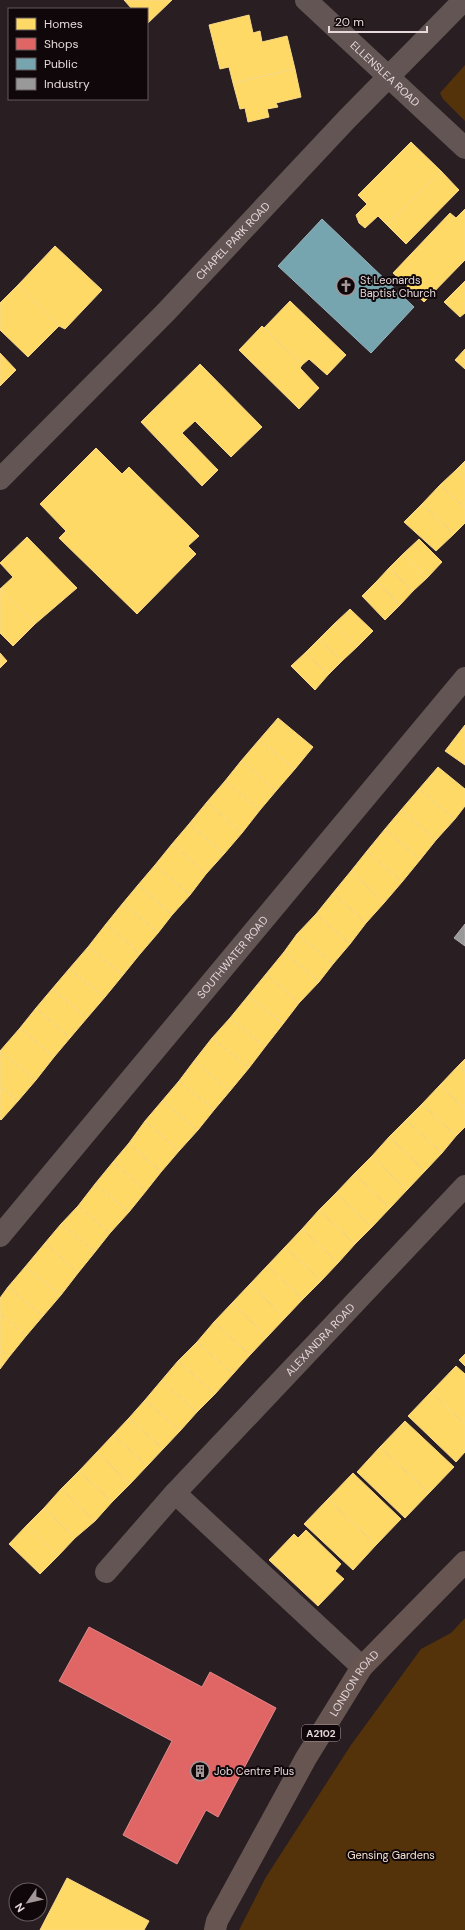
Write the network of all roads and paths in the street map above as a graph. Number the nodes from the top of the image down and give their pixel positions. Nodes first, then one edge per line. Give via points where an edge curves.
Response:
1 (306, 0) edge
2 (464, 0) edge
3 (387, 77) junction
4 (465, 148) edge
5 (0, 480) edge
6 (465, 678) edge
7 (465, 1186) edge
8 (0, 1236) edge
9 (175, 1493) junction
10 (465, 1562) edge
11 (106, 1572) dead end
12 (362, 1667) junction
13 (215, 1930) edge

1 - 3 street, ELLENSLEA ROAD
2 - 3 street, CHAPEL PARK ROAD
3 - 4 street, ELLENSLEA ROAD
3 - 5 street, CHAPEL PARK ROAD via 171,306
6 - 8 street, SOUTHWATER ROAD
7 - 9 street, ALEXANDRA ROAD
9 - 11 street, ALEXANDRA ROAD
9 - 12 street
10 - 12 main road, LONDON ROAD / A2102
12 - 13 main road, LONDON ROAD / A2102 via 306,1758

